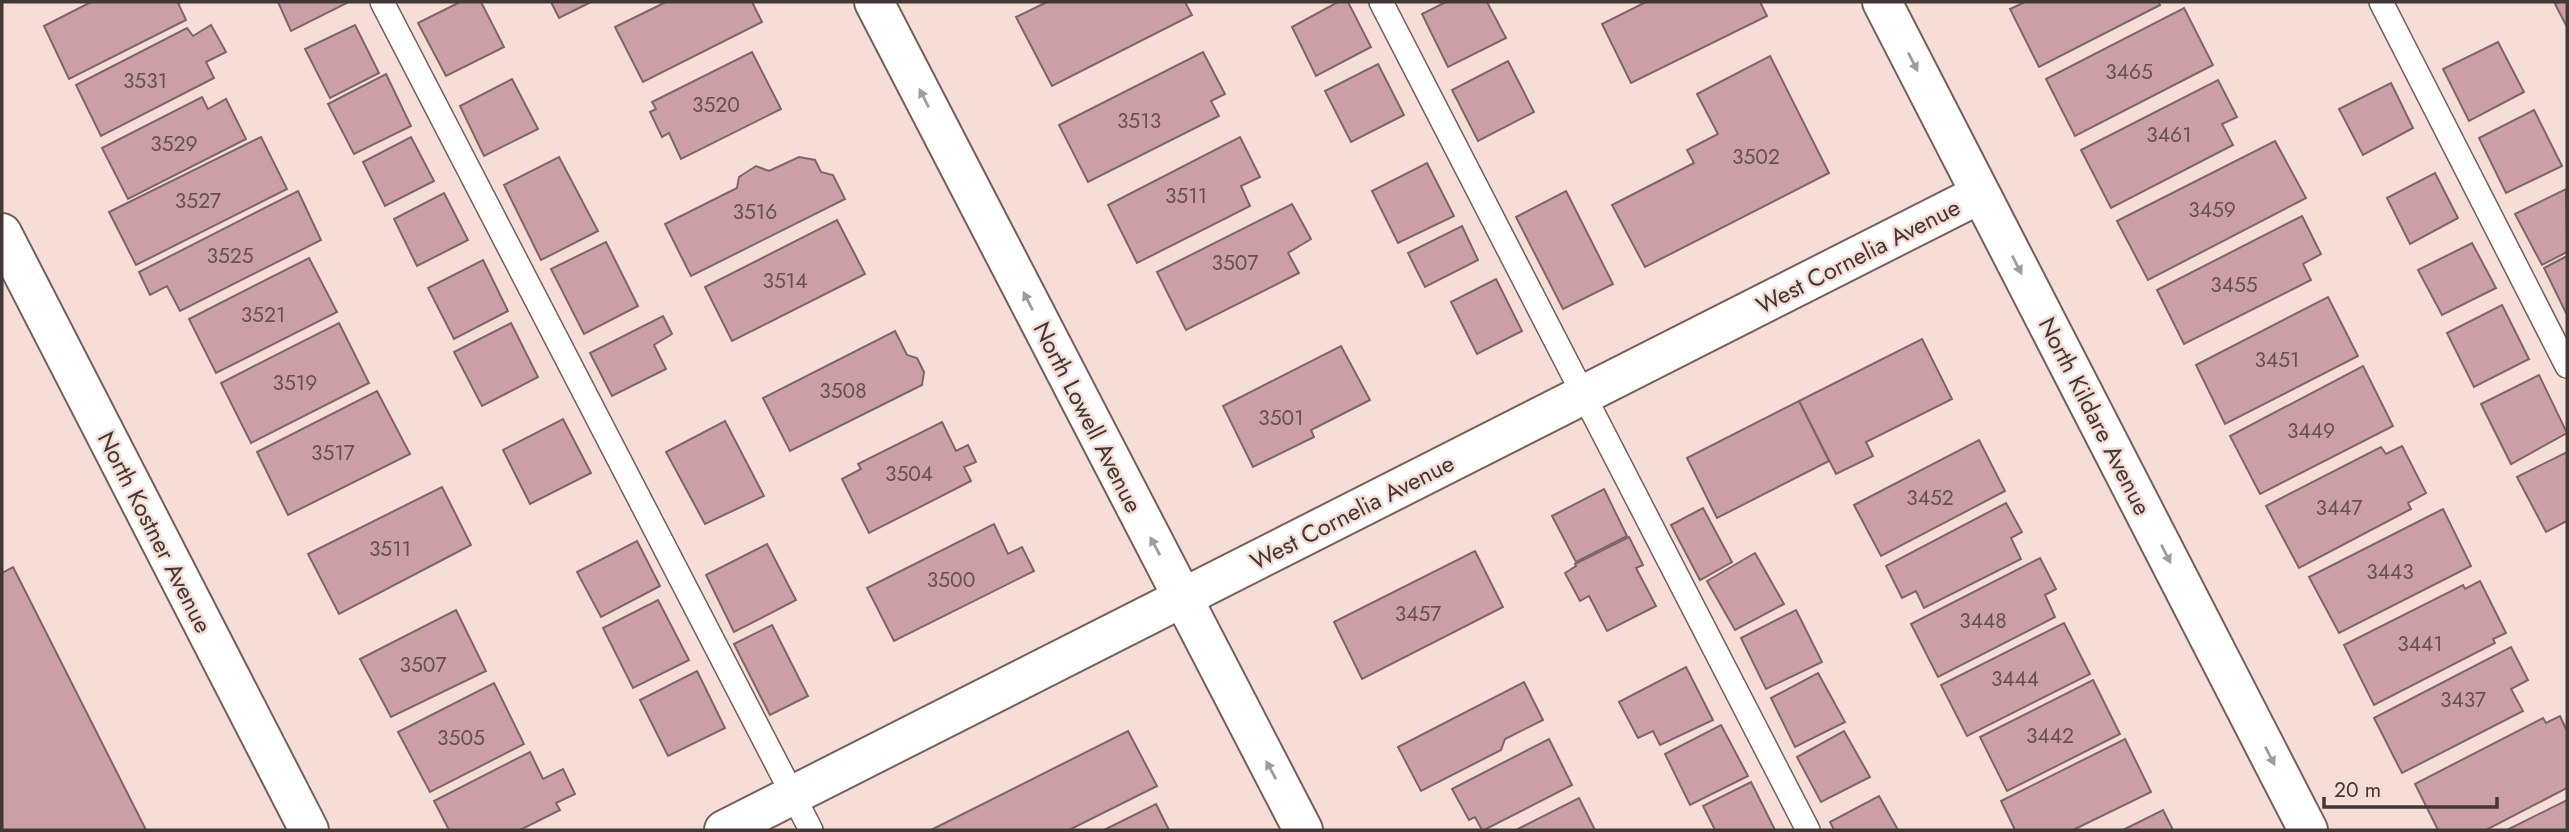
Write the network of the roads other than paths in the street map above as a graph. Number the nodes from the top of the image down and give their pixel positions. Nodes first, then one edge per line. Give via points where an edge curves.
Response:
1 (382, 2) edge
2 (874, 2) edge
3 (1381, 2) edge
4 (1882, 2) edge
5 (2381, 2) edge
6 (1980, 194) junction
7 (2, 233) edge
8 (2567, 366) edge
9 (1583, 395) junction
10 (1182, 598) junction
11 (793, 795) junction
12 (309, 830) edge
13 (724, 830) edge
14 (811, 830) edge
15 (1303, 830) edge
16 (1808, 830) edge
17 (2308, 830) edge

1 - 11 lane
10 -> 2 street, North Lowell Avenue
3 - 9 lane
4 -> 6 street, North Kildare Avenue
5 - 8 lane
6 - 9 street, West Cornelia Avenue
6 -> 17 street, North Kildare Avenue
7 - 12 street, North Kostner Avenue
9 - 10 street, West Cornelia Avenue
9 - 16 lane
10 - 11 street, West Cornelia Avenue
15 -> 10 street, North Lowell Avenue
11 - 13 street, West Cornelia Avenue
11 - 14 lane

